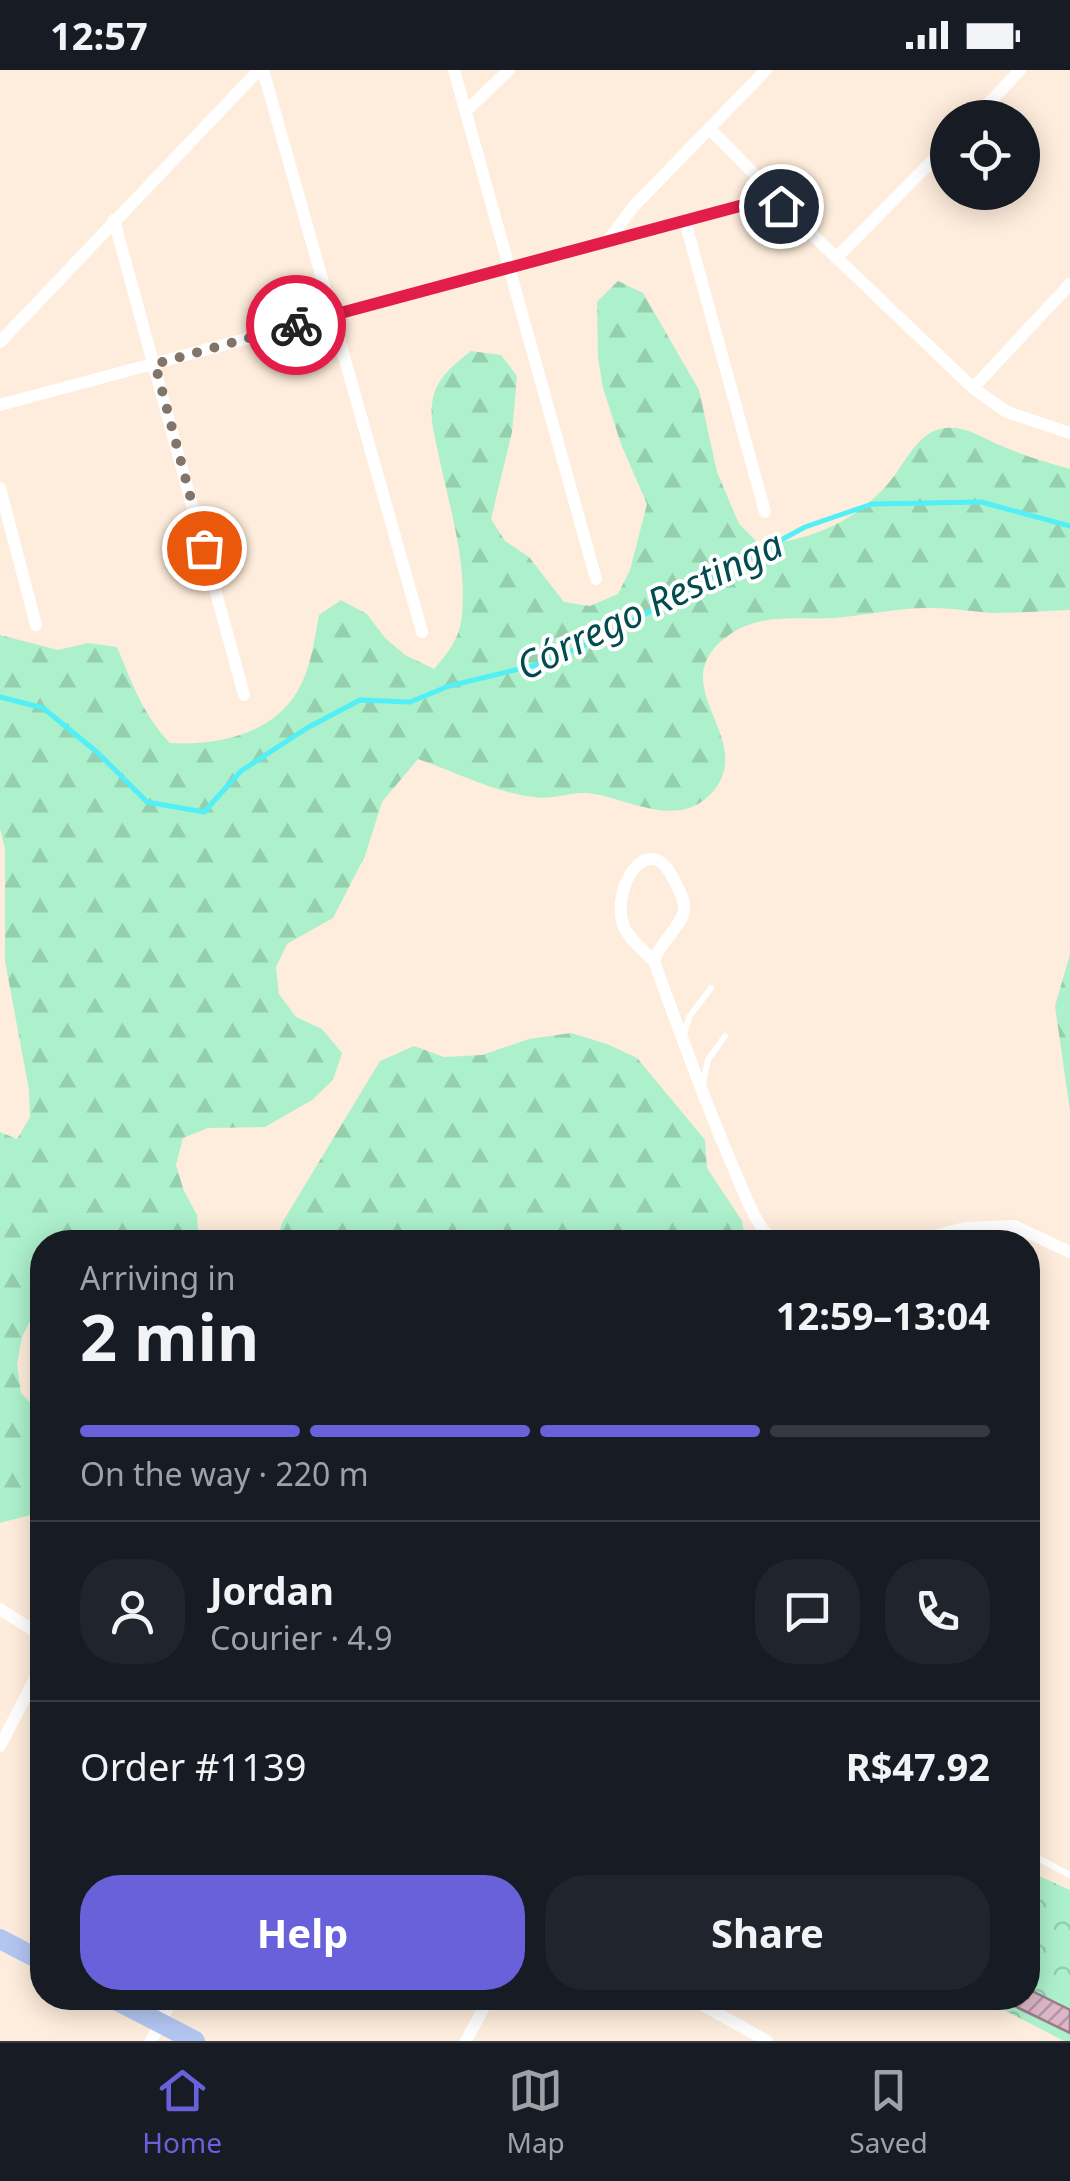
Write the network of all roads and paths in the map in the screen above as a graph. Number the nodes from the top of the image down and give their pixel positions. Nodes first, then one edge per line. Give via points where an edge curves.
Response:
1 (261, 70) edge
2 (454, 70) edge
3 (509, 70) edge
4 (766, 70) edge
5 (1020, 70) edge
6 (992, 100) edge
7 (466, 111) junction
8 (709, 128) junction
9 (930, 163) edge
10 (773, 197) junction
11 (114, 220) junction
12 (685, 221) junction
13 (610, 239) junction
14 (836, 258) junction
15 (509, 268) junction
16 (1070, 284) edge
17 (332, 316) junction
18 (0, 342) edge
19 (155, 364) junction
20 (973, 388) junction
21 (0, 405) edge
22 (1070, 432) edge
23 (0, 488) edge
24 (765, 512) dead end
25 (596, 579) dead end
26 (36, 624) dead end
27 (422, 632) dead end
28 (244, 695) dead end
29 (654, 962) junction
30 (711, 988) dead end
31 (726, 1036) dead end
32 (684, 1046) junction
33 (713, 1054) junction
34 (701, 1094) junction
35 (763, 1230) edge
36 (957, 1230) edge
37 (1023, 1230) edge
38 (1040, 1238) edge
39 (1070, 1252) edge
40 (0, 1609) edge
41 (30, 1628) edge
42 (30, 1688) edge
43 (0, 1746) edge
44 (1040, 1859) edge
45 (1070, 1875) edge
46 (0, 1939) edge
47 (30, 1955) edge
48 (128, 2010) edge
49 (483, 2010) edge
50 (711, 2010) edge
51 (155, 2031) edge
52 (195, 2041) edge
53 (466, 2041) edge
54 (767, 2041) edge

1 - 11 street
1 - 17 street
2 - 7 street
3 - 7 street
4 - 8 street
5 - 6 street
7 - 15 street
8 - 10 street
8 - 13 street
9 - 14 street
10 - 12 street
10 - 14 street
11 - 18 street
11 - 19 street
12 - 13 street
12 - 24 street
13 - 15 street
14 - 20 street
15 - 17 street
15 - 25 street
16 - 20 street
17 - 19 street
17 - 27 street
19 - 21 street
19 - 28 street
20 - 22 street via 1006,412
23 - 26 street
29 - 29 street via 626,932 620,915 622,890 644,859 670,872 684,901 684,916
29 - 32 street
30 - 32 lane via 690,1017
31 - 33 lane
32 - 33 lane
32 - 34 street
33 - 34 lane
34 - 35 street
36 - 37 street
38 - 39 street
40 - 41 street
42 - 43 street
44 - 45 lane
46 - 47 main road
48 - 51 main road
49 - 53 street
50 - 54 street
51 - 52 main road

